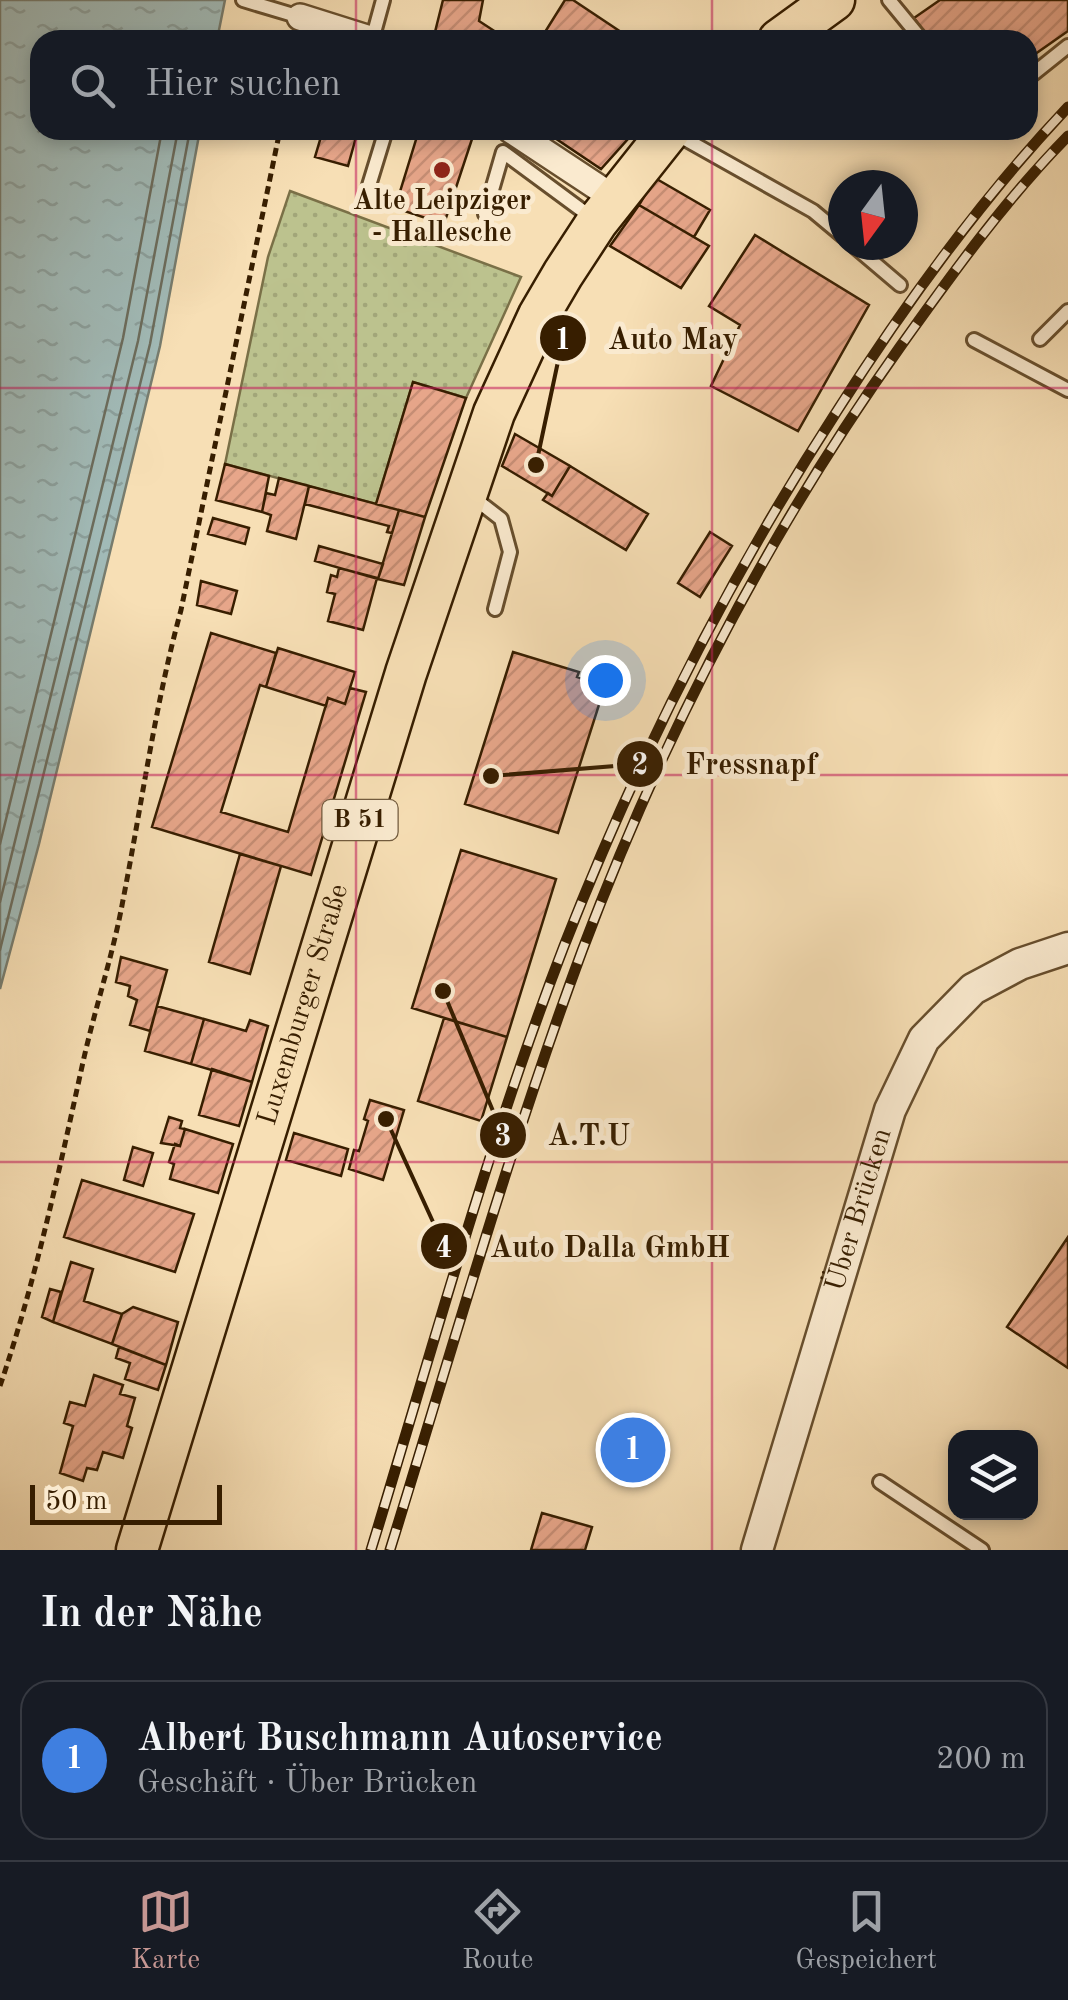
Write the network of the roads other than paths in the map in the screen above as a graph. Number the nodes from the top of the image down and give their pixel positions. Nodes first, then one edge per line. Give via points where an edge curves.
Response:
1 (243, 0) edge
2 (383, 0) edge
3 (834, 0) edge
4 (898, 3) edge
5 (300, 16) joint
6 (342, 30) edge
7 (375, 30) edge
8 (794, 30) edge
9 (916, 30) edge
10 (1068, 46) edge
11 (1038, 70) edge
12 (383, 140) edge
13 (523, 140) edge
14 (661, 140) edge
15 (687, 140) edge
16 (366, 192) dead end
17 (606, 210) junction
18 (485, 214) dead end
19 (828, 223) edge
20 (871, 260) edge
21 (900, 285) dead end
22 (1068, 310) edge
23 (1040, 338) dead end
24 (974, 340) dead end
25 (1068, 390) edge
26 (466, 492) junction
27 (496, 610) dead end
28 (1068, 948) edge
29 (880, 1482) dead end
30 (137, 1550) edge
31 (757, 1550) edge
32 (982, 1550) edge

1 - 5 lane
2 - 7 lane
3 - 8 main road
4 - 9 lane
5 - 6 street
10 - 11 lane
12 - 16 lane
13 - 17 street
14 - 17 main road, Luxemburger Straße / B 51
15 - 19 lane
17 - 18 lane via 503,152
17 - 26 main road, Luxemburger Straße / B 51 via 539,316
20 - 21 lane
22 - 23 lane
24 - 25 lane
26 - 27 lane via 501,519 506,535 510,552
26 - 30 main road, Luxemburger Straße / B 51
28 - 31 street, Über Brücken via 973,989 924,1039 890,1110
29 - 32 lane

